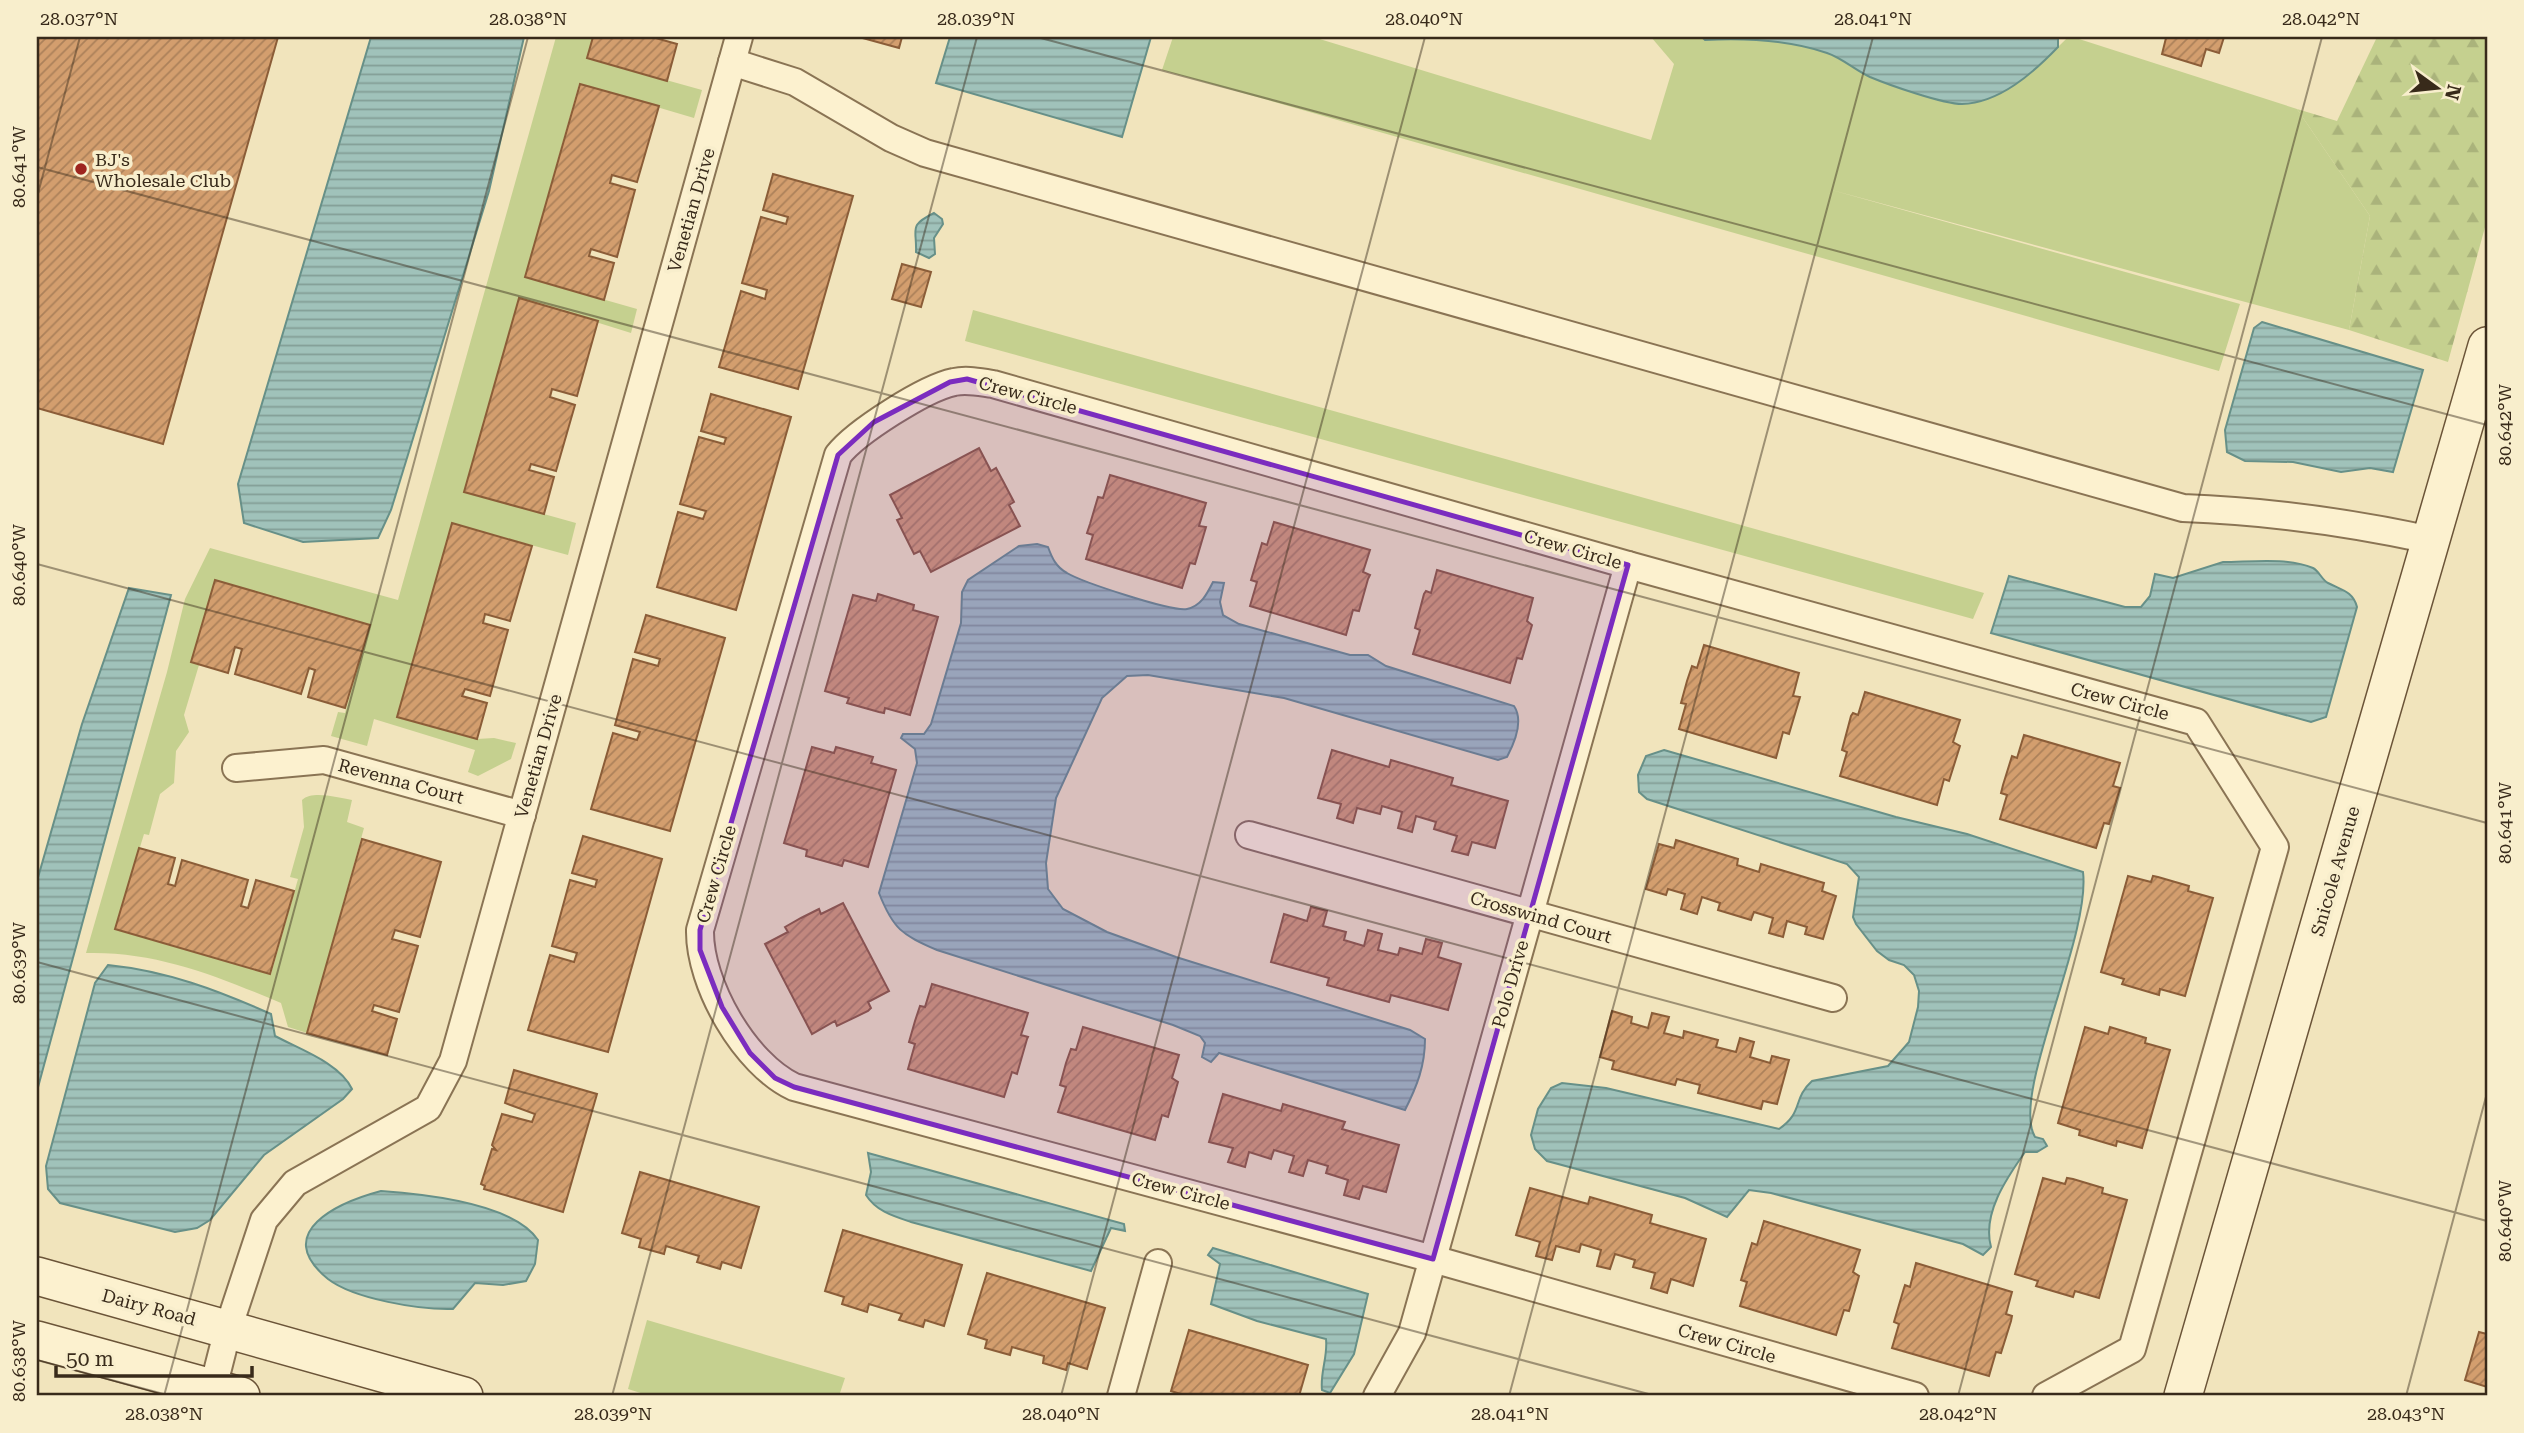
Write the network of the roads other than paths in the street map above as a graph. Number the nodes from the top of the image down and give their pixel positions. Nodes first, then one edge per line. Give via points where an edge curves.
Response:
1 (739, 37) edge
2 (732, 62) junction
3 (2487, 346) edge
4 (2431, 540) junction
5 (1628, 565) junction
6 (236, 768) dead end
7 (522, 815) junction
8 (1249, 835) dead end
9 (1530, 914) junction
10 (1833, 998) dead end
11 (1433, 1259) junction
12 (1158, 1264) dead end
13 (37, 1276) edge
14 (228, 1329) junction
15 (37, 1340) edge
16 (227, 1392) edge
17 (464, 1396) edge
18 (1121, 1396) edge
19 (1377, 1396) edge
20 (1915, 1396) edge
21 (2046, 1396) edge
22 (2183, 1396) edge

1 - 2 street, Venetian Drive
2 - 4 street via 795,82 925,153 2183,508 2250,510 2358,524
2 - 7 street, Venetian Drive
3 - 4 street, Snicole Avenue
4 - 22 street, Snicole Avenue
5 - 9 street, Polo Drive
5 - 11 street, Crew Circle via 993,384 950,382 874,422 850,439 838,455 700,930 700,950 729,1018 750,1053 775,1078 794,1087
5 - 21 street, Crew Circle via 2196,722 2275,847 2132,1349
6 - 7 street, Revenna Court via 324,760
7 - 14 street, Venetian Drive via 453,1061 428,1108 295,1183 264,1220
8 - 9 street, Crosswind Court
9 - 10 street, Crosswind Court
9 - 11 street, Polo Drive
11 - 19 street, Polo Drive via 1412,1333
11 - 20 street, Crew Circle
12 - 18 street
13 - 14 street, Dairy Road
14 - 16 street, Venetian Drive
14 - 17 street, Dairy Road
15 - 16 street

